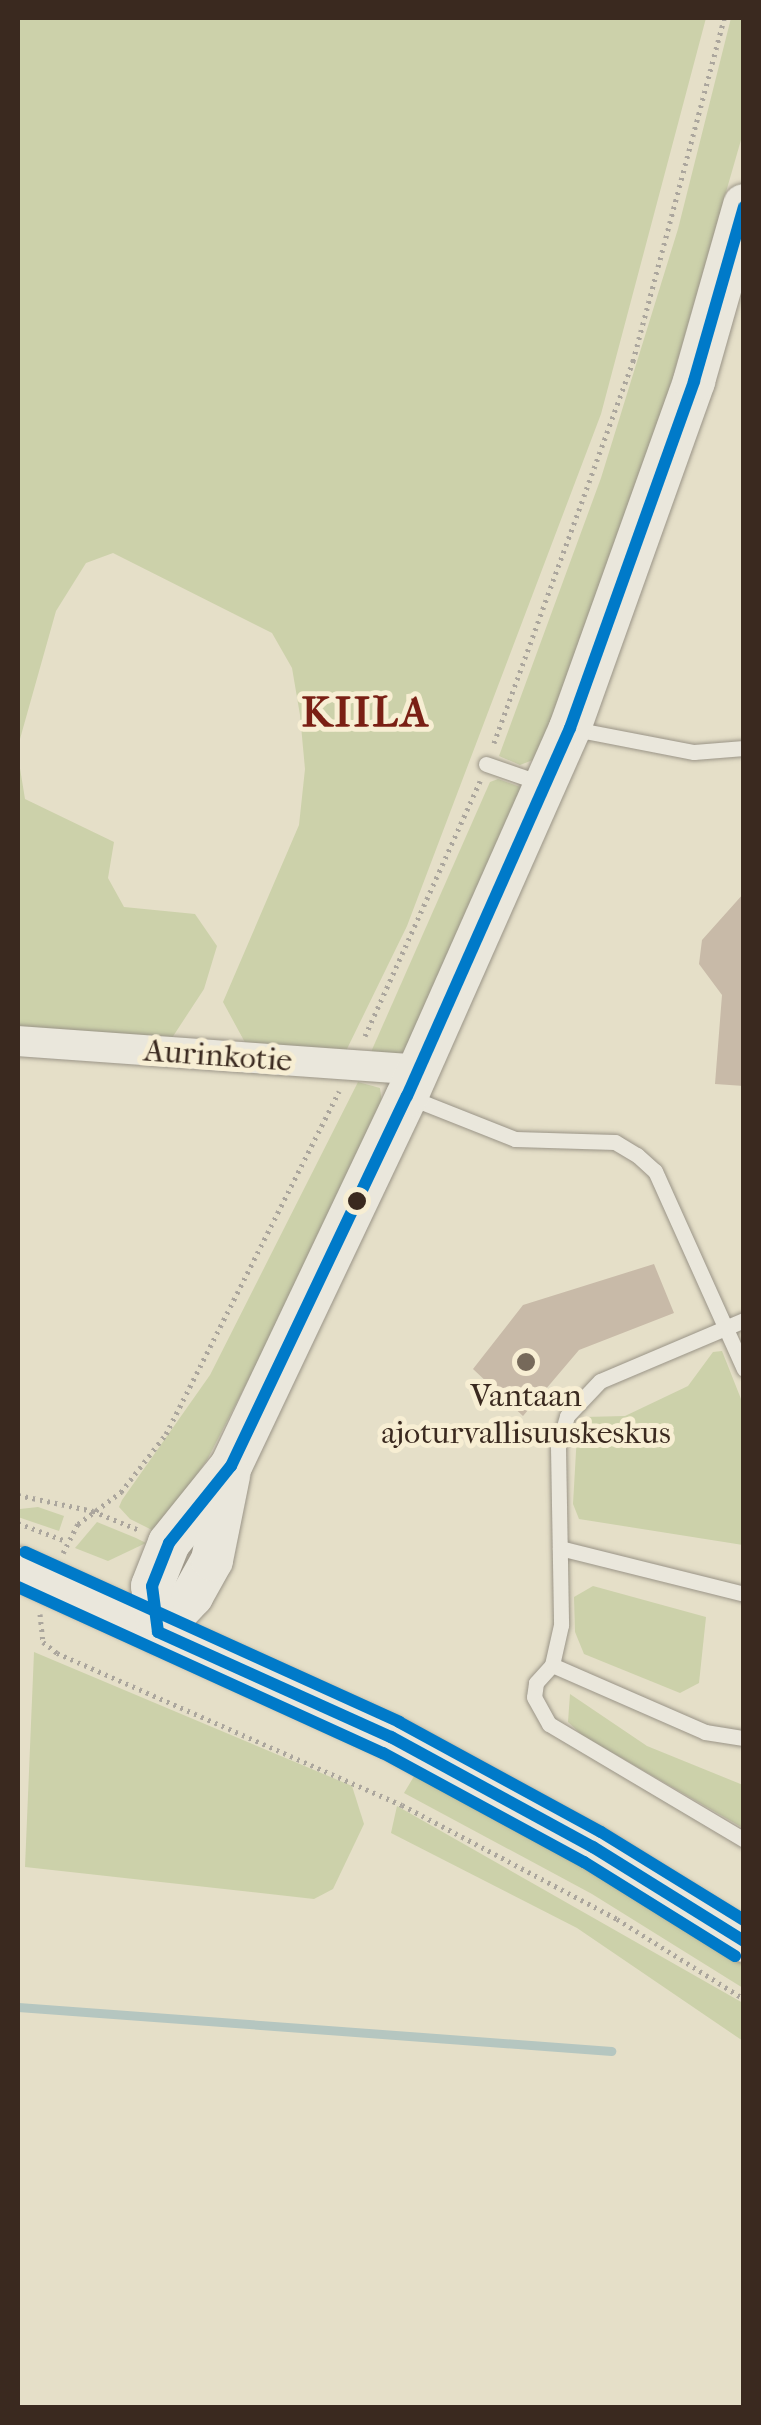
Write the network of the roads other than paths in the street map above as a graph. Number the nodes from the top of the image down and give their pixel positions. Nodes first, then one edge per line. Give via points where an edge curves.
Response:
1 (744, 204) edge
2 (570, 728) junction
3 (744, 748) edge
4 (486, 764) road end
5 (545, 784) junction
6 (18, 1041) edge
7 (412, 1083) junction
8 (744, 1320) edge
9 (727, 1327) junction
10 (744, 1369) edge
11 (560, 1548) junction
12 (18, 1568) edge
13 (744, 1594) edge
14 (158, 1632) junction
15 (552, 1665) junction
16 (744, 1738) edge
17 (744, 1840) edge
18 (744, 1942) edge

1 - 2 main road via 694,381
2 - 3 lane via 694,752
2 - 5 main road
4 - 5 lane
5 - 7 main road
6 - 7 street, Aurinkotie via 351,1066
7 - 9 lane via 515,1140 615,1142 637,1155 655,1171
7 - 14 main road via 231,1466 169,1542 152,1586
8 - 9 lane
9 - 10 lane
9 - 11 lane via 600,1382 579,1398 558,1447
11 - 13 lane
11 - 15 lane via 560,1624
12 - 14 main road
14 - 18 main road via 392,1737 593,1847
15 - 16 lane via 705,1732
15 - 17 lane via 536,1683 534,1698 549,1724

